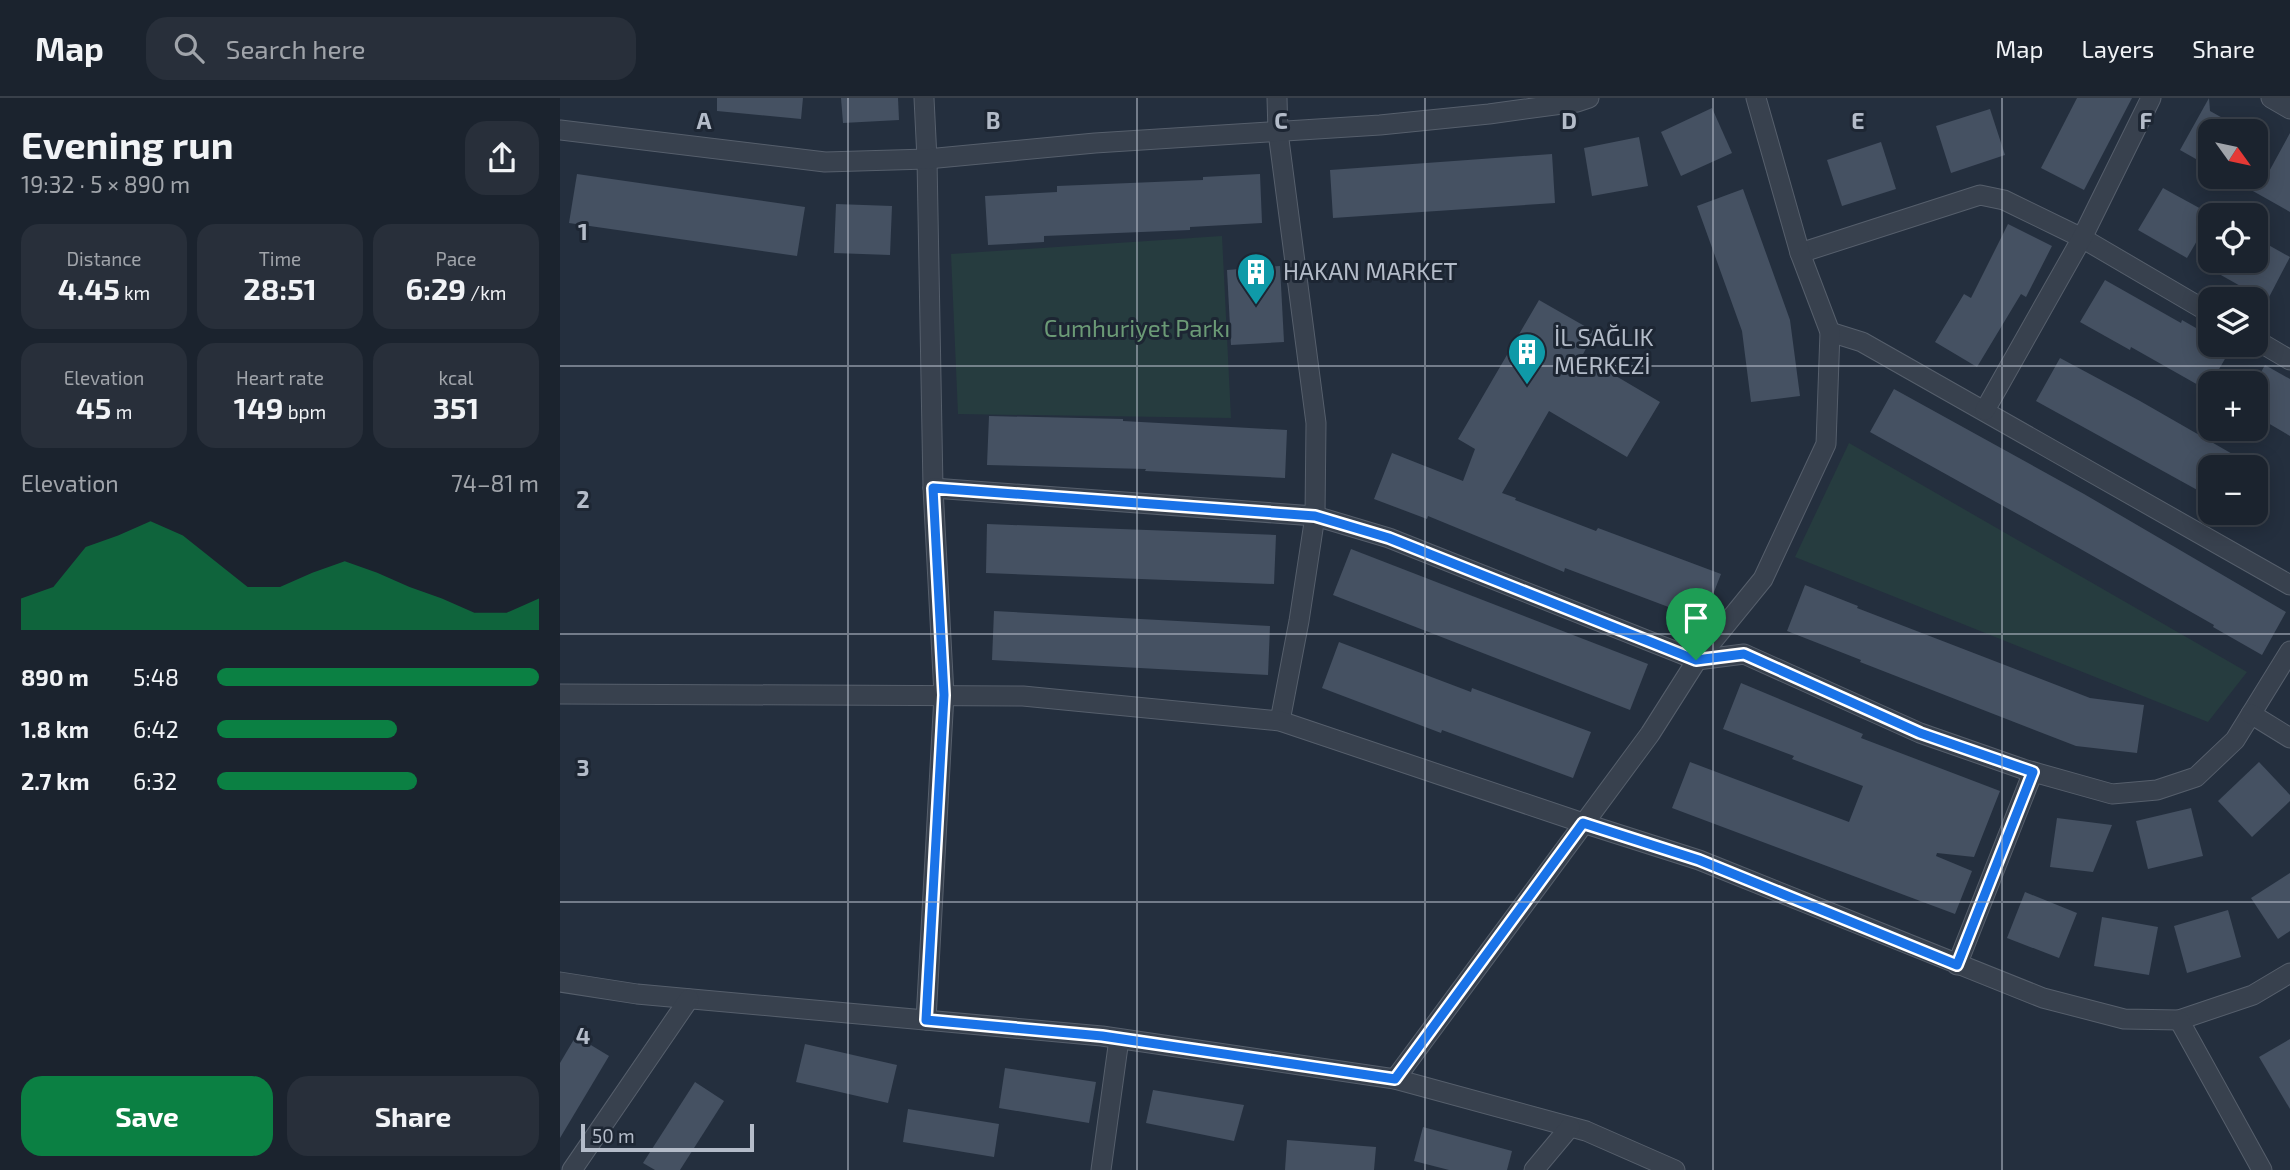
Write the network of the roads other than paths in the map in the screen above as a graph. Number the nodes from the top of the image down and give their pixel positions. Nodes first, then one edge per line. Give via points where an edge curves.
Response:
1 (924, 98) edge
2 (1277, 98) edge
3 (1589, 98) edge
4 (1756, 98) edge
5 (2151, 98) edge
6 (2271, 98) edge
7 (1488, 106) edge
8 (2290, 109) edge
9 (560, 130) edge
10 (1278, 132) junction
11 (927, 159) junction
12 (2082, 238) junction
13 (1800, 253) junction
14 (2198, 306) edge
15 (1830, 332) junction
16 (2268, 347) edge
17 (2290, 360) edge
18 (1985, 410) junction
19 (933, 488) junction
20 (1315, 516) junction
21 (2290, 585) edge
22 (2290, 651) edge
23 (1696, 660) junction
24 (560, 694) edge
25 (944, 695) junction
26 (2250, 714) junction
27 (1280, 721) junction
28 (2290, 738) edge
29 (2033, 772) junction
30 (1583, 823) junction
31 (1957, 965) junction
32 (2290, 973) edge
33 (560, 982) edge
34 (689, 999) junction
35 (926, 1020) junction
36 (2179, 1020) junction
37 (1119, 1039) junction
38 (1395, 1079) junction
39 (1570, 1127) junction
40 (572, 1170) edge
41 (1101, 1170) edge
42 (1534, 1170) edge
43 (1675, 1170) edge
44 (2262, 1170) edge

1 - 11 street
2 - 10 street
3 - 7 street
4 - 13 street
5 - 12 street
6 - 8 street
7 - 10 street
9 - 11 street via 825,162
10 - 11 street
10 - 20 street via 1316,424
11 - 19 street
12 - 13 street via 2004,200 1980,195
12 - 14 street
12 - 18 street
13 - 15 street
15 - 18 street via 1862,342
15 - 23 street via 1826,444 1763,579
16 - 17 street
18 - 21 street
19 - 20 street
19 - 25 street
20 - 23 street via 1389,538
20 - 27 street
22 - 26 street
23 - 29 street via 1744,654 1920,733
23 - 30 street via 1650,734
24 - 25 street
25 - 27 street via 1023,696
25 - 35 street
26 - 28 street
26 - 29 street via 2235,740 2196,777 2157,790 2112,794
27 - 30 street
29 - 31 street
30 - 31 street via 1699,860
30 - 38 street
31 - 36 street via 2043,998 2124,1019
32 - 36 street via 2253,995
33 - 34 street
34 - 35 street
34 - 40 street
35 - 37 street
36 - 44 street
37 - 38 street
37 - 41 street
38 - 39 street
39 - 42 street
39 - 43 street

